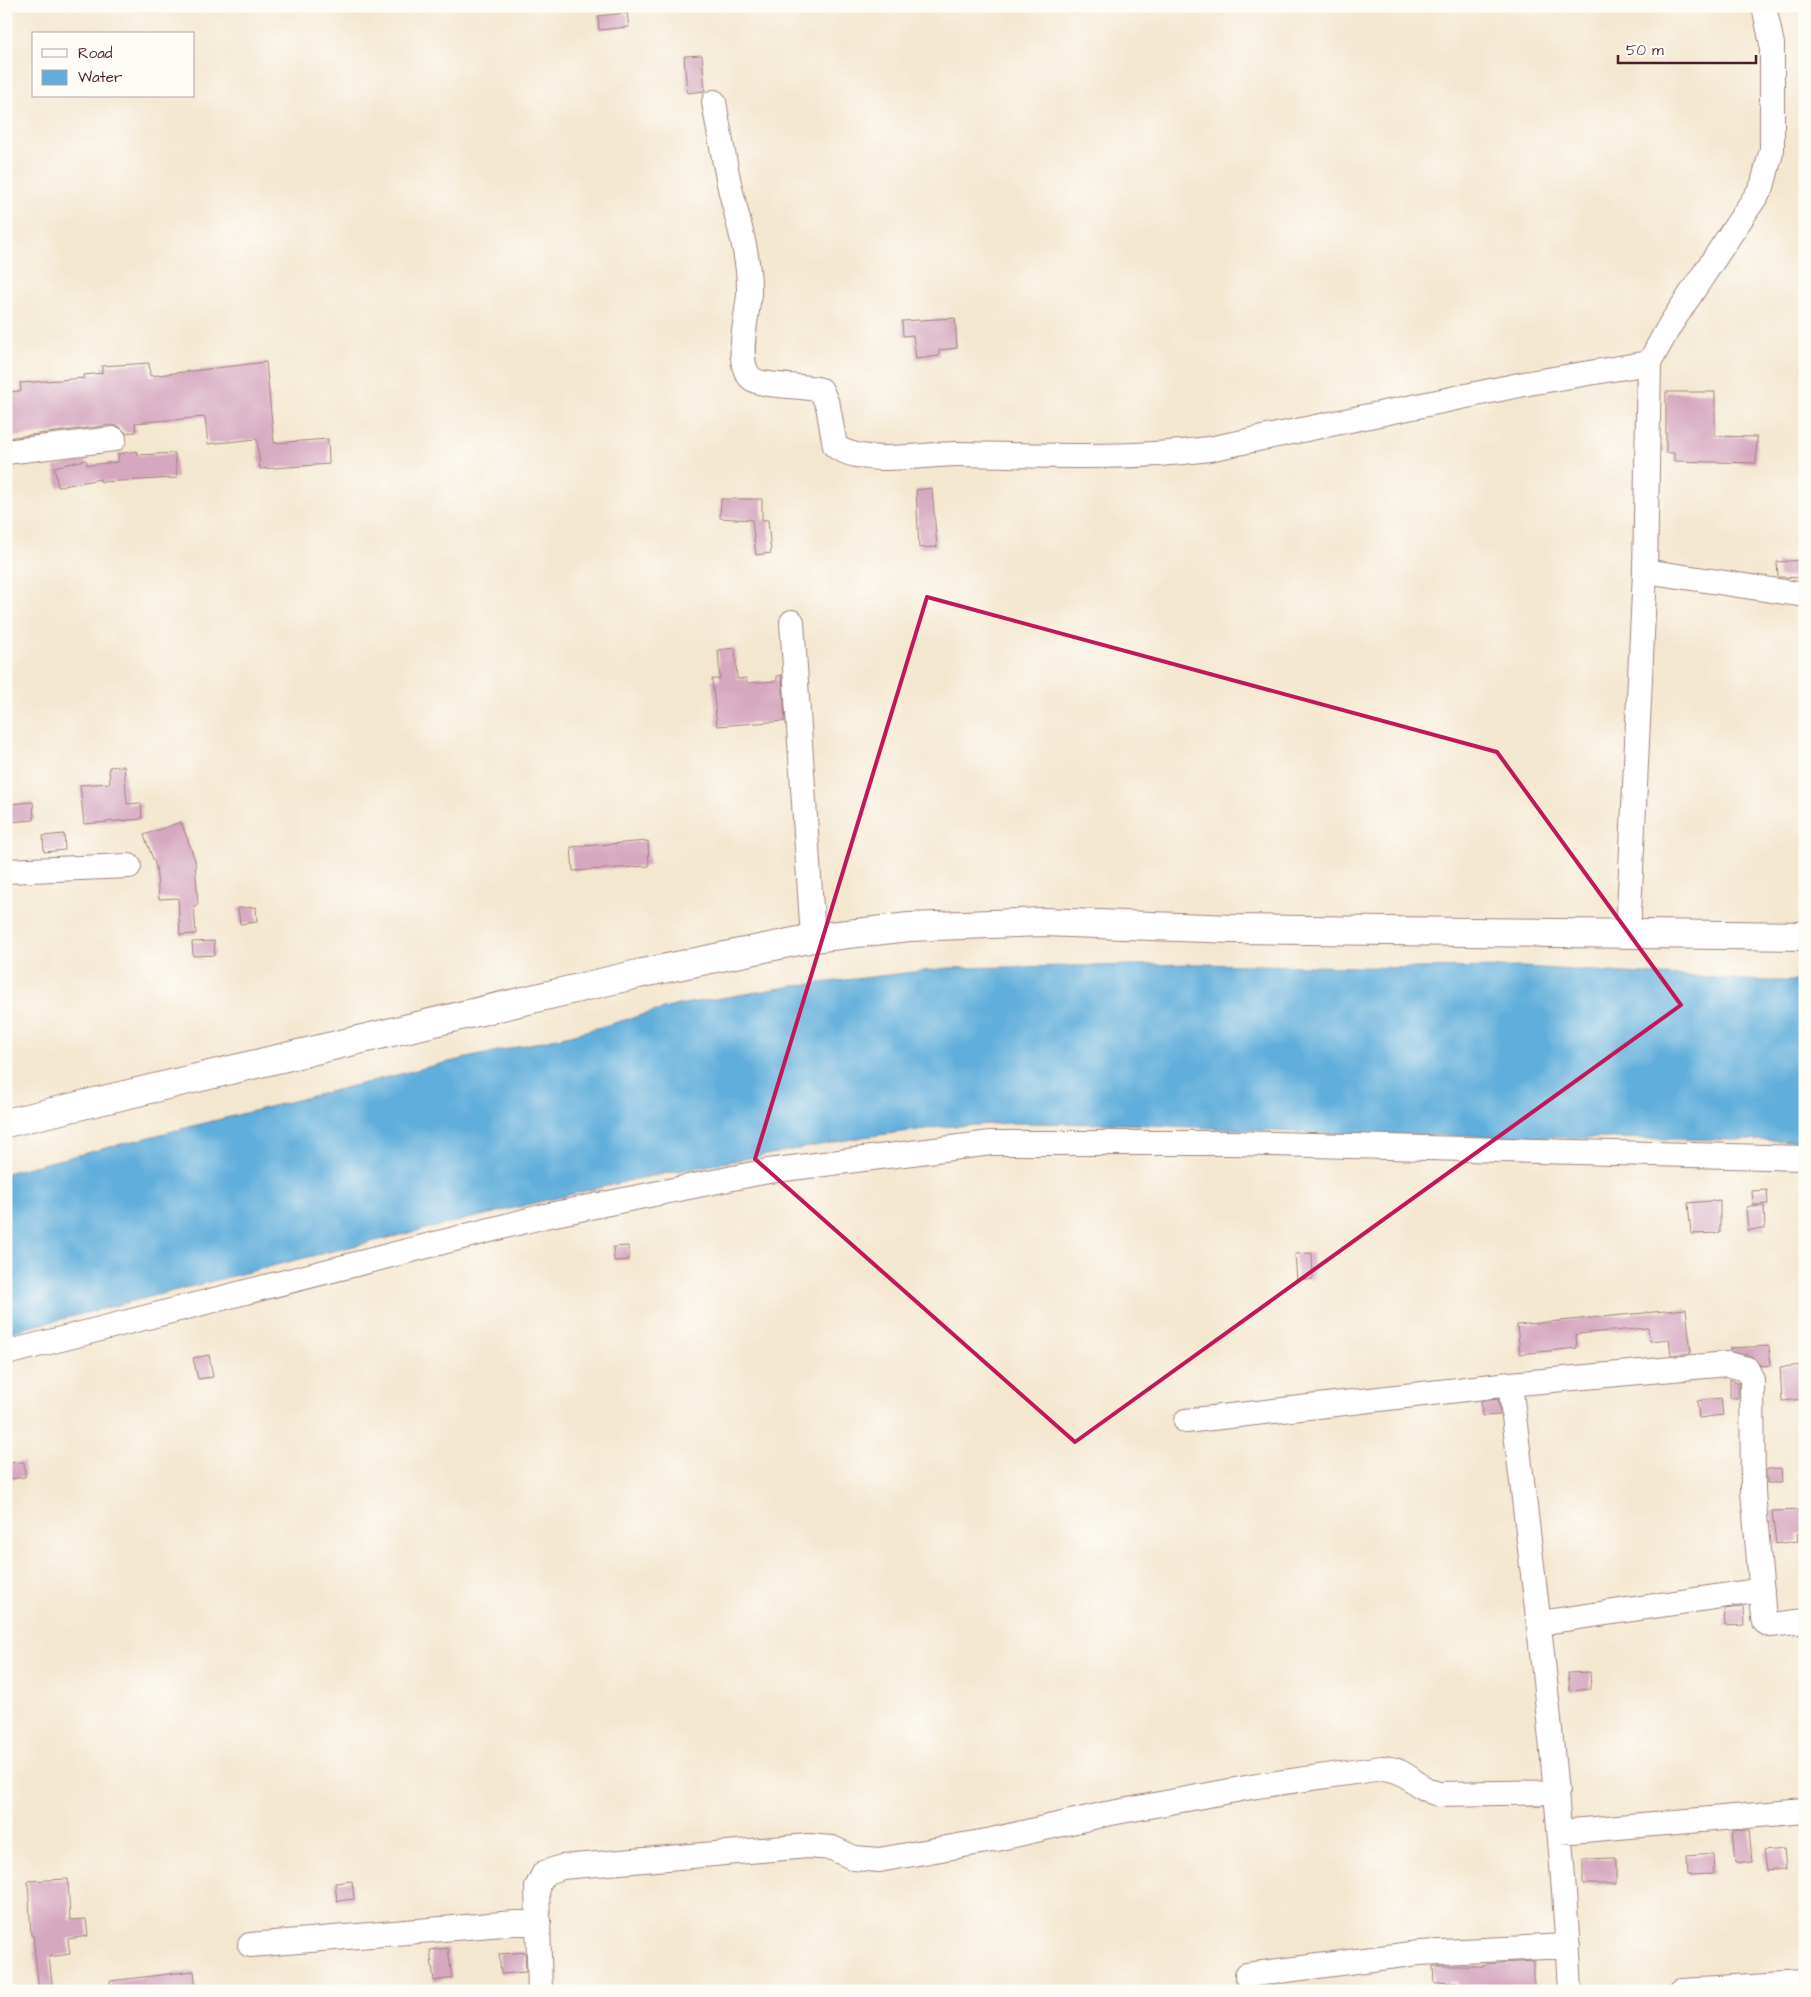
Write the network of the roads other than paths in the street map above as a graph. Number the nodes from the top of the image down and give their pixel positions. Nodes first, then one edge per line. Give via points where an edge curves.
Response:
1 (1764, 6) edge
2 (714, 102) dead end
3 (1649, 363) junction
4 (114, 439) dead end
5 (6, 452) edge
6 (1645, 571) junction
7 (1805, 596) edge
8 (792, 622) dead end
9 (129, 866) dead end
10 (6, 871) edge
11 (1628, 934) junction
12 (1805, 936) edge
13 (813, 938) junction
14 (6, 1123) edge
15 (1805, 1158) edge
16 (6, 1353) edge
17 (1510, 1384) junction
18 (1186, 1421) dead end
19 (1762, 1590) junction
20 (1805, 1621) edge
21 (1539, 1623) junction
22 (1557, 1792) junction
23 (1805, 1811) edge
24 (1560, 1832) junction
25 (538, 1921) junction
26 (250, 1945) dead end
27 (1568, 1946) junction
28 (1247, 1975) dead end
29 (1805, 1984) edge
30 (540, 1991) edge
31 (1570, 1991) edge
32 (1682, 1991) edge

1 - 3 street via 1772,44 1770,166 1762,187 1670,325
2 - 3 street via 749,291 744,369 751,379 763,384 808,386 821,390 828,406 835,446 844,453 914,457 954,454 1157,456 1209,449 1529,383
3 - 6 street
4 - 5 street
6 - 7 street
6 - 11 street
8 - 13 street
9 - 10 street
11 - 12 main road
11 - 13 main road via 1233,929 1043,922 909,927
13 - 14 main road via 638,974
15 - 16 street via 1234,1143 991,1143 768,1172 544,1216
17 - 18 street
17 - 19 street via 1727,1364 1746,1368 1752,1380 1754,1492
17 - 21 street
19 - 20 street via 1765,1622 1770,1625
19 - 21 street
21 - 22 street
22 - 24 street
22 - 25 street via 1438,1794 1427,1791 1396,1769 1382,1768 1257,1786 879,1860 854,1858 832,1848 808,1846 562,1866 544,1873 537,1887
23 - 24 street
24 - 27 street
25 - 26 street
25 - 30 street
27 - 28 street via 1419,1953
27 - 31 street
29 - 32 street

